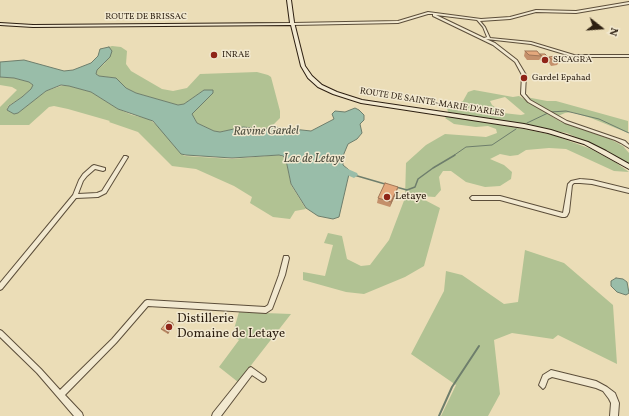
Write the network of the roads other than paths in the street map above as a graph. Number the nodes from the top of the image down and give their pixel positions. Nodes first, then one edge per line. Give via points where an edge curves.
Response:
1 (289, 0) edge
2 (629, 3) edge
3 (429, 13) junction
4 (478, 20) junction
5 (0, 24) edge
6 (293, 24) junction
7 (482, 38) junction
8 (489, 38) junction
9 (629, 56) edge
10 (629, 147) edge
11 (126, 157) dead end
12 (629, 168) edge
13 (103, 169) dead end
14 (629, 191) edge
15 (75, 196) junction
16 (472, 198) dead end
17 (286, 258) dead end
18 (0, 287) edge
19 (1, 335) edge
20 (262, 379) dead end
21 (544, 385) dead end
22 (60, 395) junction
23 (80, 416) edge
24 (216, 416) edge
25 (614, 416) edge

1 - 6 main road, ROUTE DE SAINTE-MARIE D'ARLES
2 - 4 street via 576,12 536,11 510,18
3 - 4 street
3 - 6 street via 398,22
3 - 7 street
4 - 8 street
5 - 6 main road, ROUTE DE BRISSAC
6 - 12 main road, ROUTE DE SAINTE-MARIE D'ARLES via 303,66 320,86 335,93 361,101 549,131 586,143
7 - 8 street
7 - 10 street via 519,64 524,78 525,98 574,125 620,140
8 - 9 street via 531,43 574,56
11 - 15 street via 102,193
13 - 15 street via 94,167 82,177
14 - 16 street via 592,182 573,182 570,184 565,215 500,198
15 - 18 street
17 - 22 street via 273,300 266,310 147,303 114,341
19 - 22 street
20 - 24 street via 251,370
21 - 25 street via 545,377 551,373 596,385 612,396 615,403
22 - 23 street

